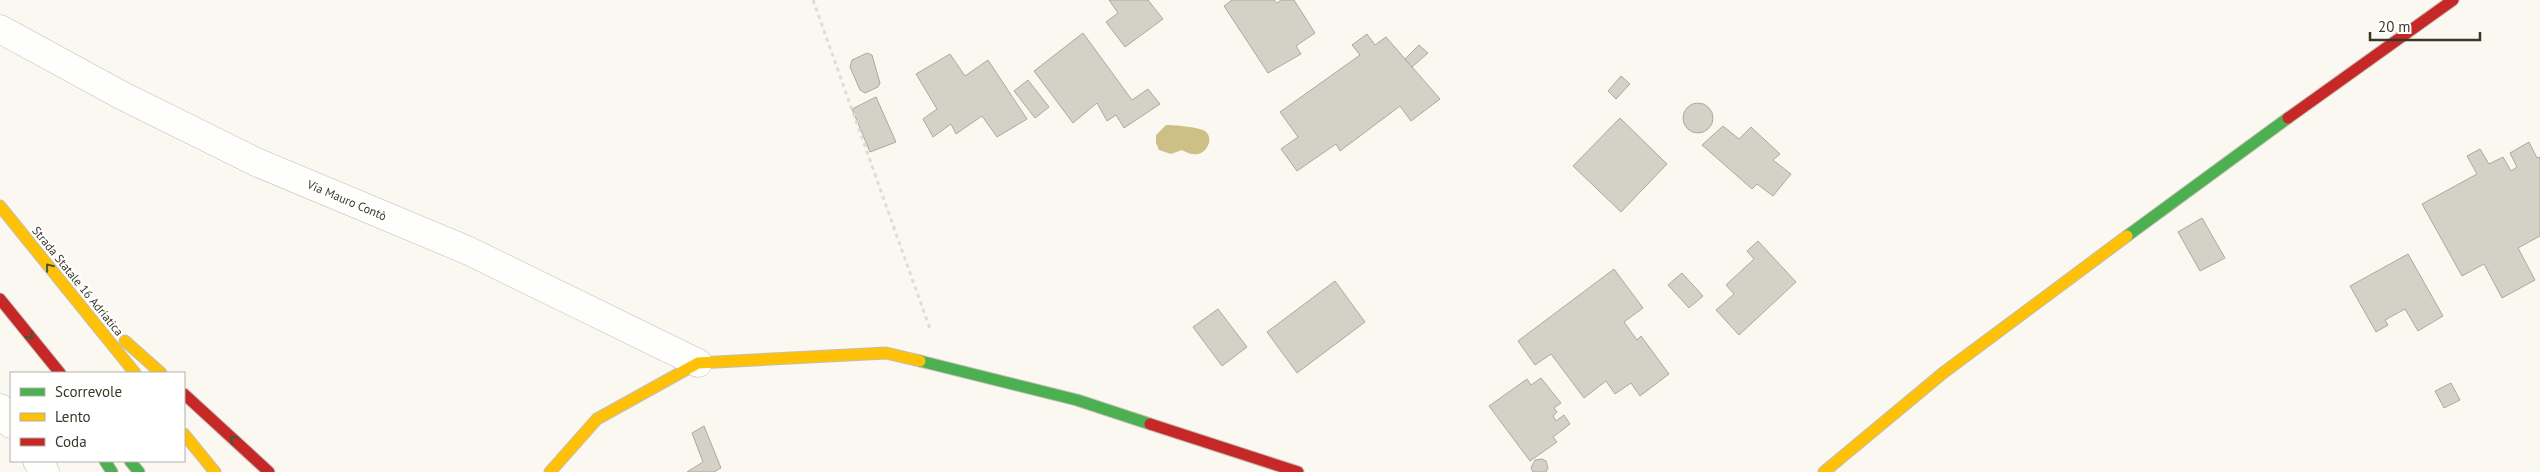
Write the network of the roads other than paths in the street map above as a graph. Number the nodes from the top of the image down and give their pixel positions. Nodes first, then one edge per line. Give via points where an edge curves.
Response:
1 (2453, 0) edge
2 (0, 29) edge
3 (0, 206) edge
4 (63, 284) junction
5 (0, 299) edge
6 (0, 312) edge
7 (698, 363) junction
8 (39, 366) dead end
9 (59, 372) edge
10 (134, 372) edge
11 (160, 372) edge
12 (185, 395) edge
13 (0, 408) edge
14 (10, 423) edge
15 (185, 435) edge
16 (131, 462) edge
17 (139, 472) edge
18 (214, 472) edge
19 (269, 472) edge
20 (550, 472) edge
21 (1298, 472) edge
22 (1824, 472) edge

1 - 22 main road via 2154,215 1943,373
2 - 7 street, Via Mauro Contò via 121,95 256,162 469,251
4 -> 3 main road, Strada Statale 16 Adriatica
4 - 10 main road, Strada Statale 16 Adriatica
4 - 11 main road
5 -> 9 main road
6 - 8 main road
7 - 20 main road via 596,419
7 - 21 main road via 886,353 1078,400
19 -> 12 main road
13 - 14 street
15 - 18 main road
16 - 17 main road

